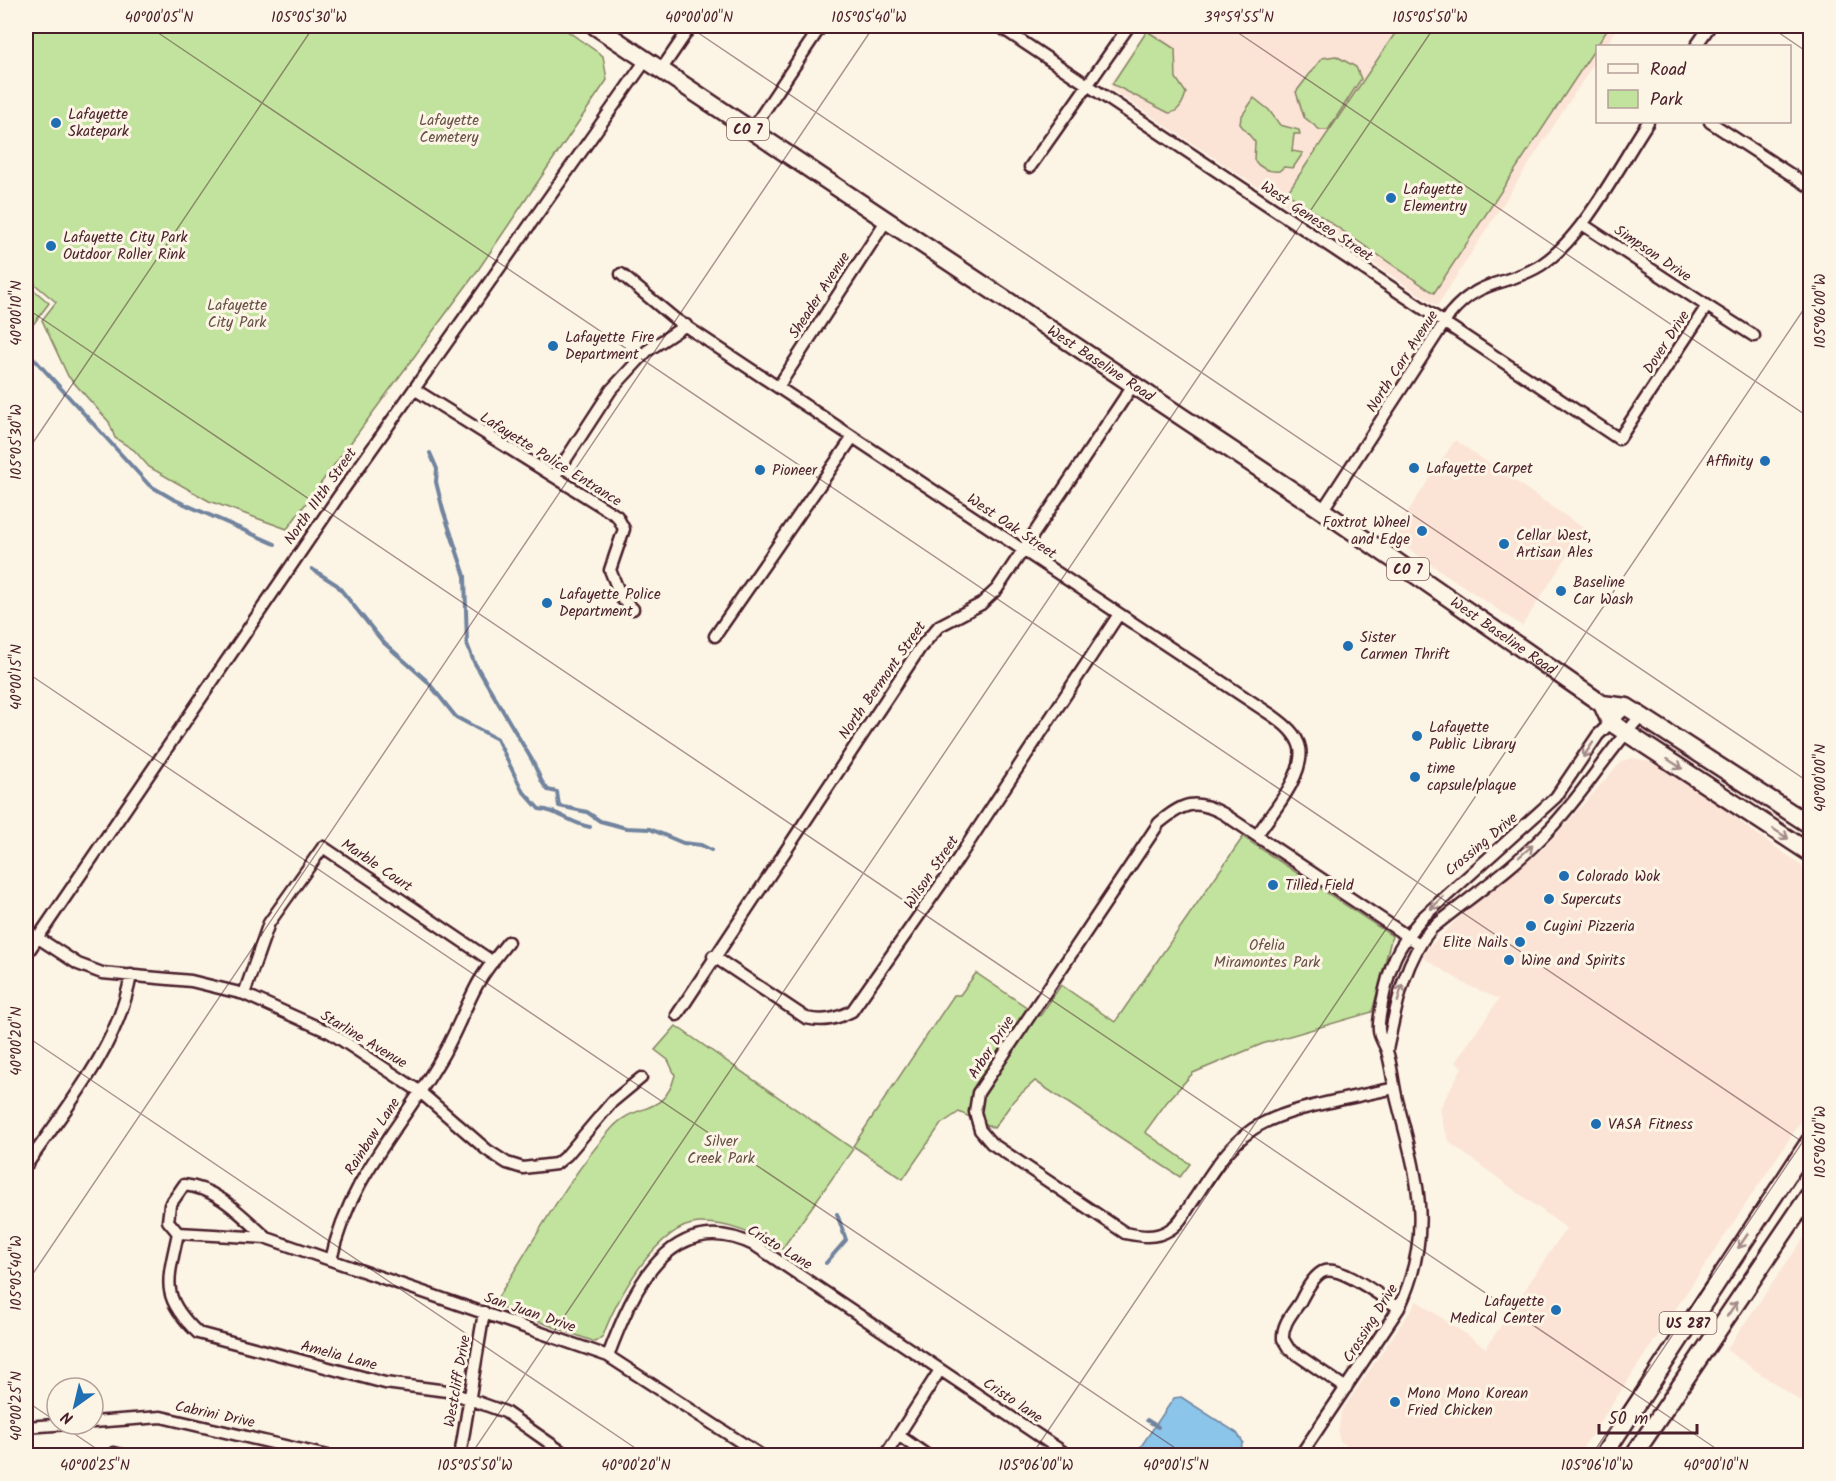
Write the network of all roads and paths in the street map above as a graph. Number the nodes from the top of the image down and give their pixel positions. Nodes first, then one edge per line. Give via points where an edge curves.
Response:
1 (595, 26) edge
2 (691, 26) edge
3 (822, 26) edge
4 (999, 26) edge
5 (1129, 26) edge
6 (1710, 26) edge
7 (1697, 45) edge
8 (646, 60) junction
9 (661, 70) junction
10 (1088, 86) junction
11 (1647, 123) edge
12 (1712, 123) edge
13 (751, 130) junction
14 (1030, 167) dead end
15 (1810, 187) edge
16 (886, 220) junction
17 (1582, 224) junction
18 (621, 274) dead end
19 (1707, 306) junction
20 (1444, 323) junction
21 (686, 325) junction
22 (1754, 336) dead end
23 (1133, 385) junction
24 (777, 387) junction
25 (414, 389) junction
26 (853, 437) junction
27 (1619, 439) joint
28 (555, 476) junction
29 (1322, 511) junction
30 (1024, 552) junction
31 (633, 609) dead end
32 (1119, 614) junction
33 (715, 636) dead end
34 (1602, 704) junction
35 (1627, 707) junction
36 (1641, 716) junction
37 (1610, 722) junction
38 (1626, 732) junction
39 (1810, 825) edge
40 (1257, 836) junction
41 (1810, 853) edge
42 (26, 930) edge
43 (1406, 935) junction
44 (37, 938) junction
45 (508, 942) dead end
46 (1419, 944) junction
47 (26, 955) edge
48 (713, 956) junction
49 (494, 962) junction
50 (131, 975) junction
51 (244, 994) junction
52 (677, 1015) dead end
53 (1387, 1050) junction
54 (641, 1078) dead end
55 (1394, 1089) junction
56 (419, 1091) junction
57 (1810, 1141) edge
58 (26, 1166) edge
59 (1810, 1194) edge
60 (178, 1233) junction
61 (267, 1238) junction
62 (331, 1260) junction
63 (1400, 1308) junction
64 (484, 1312) junction
65 (608, 1356) junction
66 (940, 1370) junction
67 (1346, 1388) junction
68 (470, 1398) junction
69 (105, 1421) edge
70 (45, 1426) edge
71 (26, 1427) edge
72 (898, 1435) junction
73 (1302, 1452) edge
74 (109, 1455) edge
75 (126, 1455) edge
76 (328, 1455) edge
77 (460, 1455) edge
78 (568, 1455) edge
79 (762, 1455) edge
80 (885, 1455) edge
81 (928, 1455) edge
82 (1070, 1455) edge
83 (1314, 1455) edge
84 (1603, 1455) edge
85 (1633, 1455) edge

1 - 8 main road, West Baseline Road / CO 7
2 - 9 street
3 - 13 street
4 - 10 street, West Geneseo Street
5 - 10 street
6 - 7 street
8 - 9 main road, West Baseline Road / CO 7
8 - 25 street, North 111th Street
9 - 13 main road, West Baseline Road / CO 7
10 - 14 street
10 - 20 street, West Geneseo Street
11 - 17 street, North Carr Avenue
12 - 15 street
13 - 16 main road, West Baseline Road / CO 7
16 - 23 main road, West Baseline Road / CO 7
16 - 24 street, Sheader Avenue
17 - 19 street, Simpson Drive
17 - 20 street, North Carr Avenue via 1555,255 1539,266 1481,287 1463,298
18 - 21 street, West Oak Street
19 - 22 street, Dover Drive
19 - 27 street, Dover Drive
20 - 27 street, West Geneseo Street
20 - 29 street, North Carr Avenue
21 - 24 street, West Oak Street
21 - 28 street via 647,351 611,390
23 - 29 main road, West Baseline Road / CO 7
23 - 30 street, North Bermont Street
24 - 26 street, West Oak Street
25 - 28 street, Lafayette Police Entrance
25 - 44 street, North 111th Street
26 - 30 street, West Oak Street
26 - 33 street
28 - 31 street, Lafayette Police Entrance via 617,516 624,529 610,570 622,599
29 - 34 main road, West Baseline Road / CO 7
30 - 32 street, West Oak Street
30 - 48 street, North Bermont Street via 981,604 939,626 920,648
32 - 40 street, West Oak Street via 1291,730 1300,748 1298,770
32 - 48 street, Wilson Street via 852,1011 835,1019 806,1018
34 - 35 main road, West Baseline Road / CO 7
34 - 37 main road
35 - 36 main road, West Baseline Road / CO 7
35 - 37 street, Crossing Drive
36 - 38 street, Crossing Drive
36 - 39 main road, West Baseline Road / CO 7
37 - 38 main road
37 -> 43 street, Crossing Drive via 1556,797 1453,887
38 -> 41 main road
46 -> 38 street, Crossing Drive via 1431,929 1548,831
40 - 43 street, Arbor Drive
40 - 55 street, Arbor Drive via 1209,806 1194,804 1177,808 1159,823 978,1093 975,1112 980,1130 991,1143 1125,1233 1157,1236 1170,1230 1182,1217 1228,1149 1255,1128 1282,1116
42 - 44 street, Starline Avenue
43 - 46 street, Arbor Drive
43 - 53 street, Crossing Drive via 1390,965 1381,1010 1378,1031
44 - 47 street, North 111th Street
44 - 50 street, Starline Avenue via 78,964 102,973
45 - 49 street, Rainbow Lane
53 -> 46 street, Crossing Drive via 1402,984
48 - 52 street, North Bermont Street
49 - 51 street, Marble Court via 323,847 269,923
49 - 56 street, Rainbow Lane via 477,984 444,1053
50 - 51 street, Starline Avenue via 191,981
50 - 58 street via 128,994 108,1046
51 - 56 street, Starline Avenue via 331,1033
53 - 55 street, Crossing Drive
54 - 56 street, Starline Avenue via 612,1102 556,1164 523,1168 494,1154
55 - 63 street, Crossing Drive via 1422,1214 1420,1249
56 - 62 street, Rainbow Lane via 359,1184 337,1235
57 -> 84 main road, US 287
85 -> 59 main road, US 287
60 - 61 street, San Juan Drive
60 - 61 street, San Juan Drive via 168,1221 174,1195 184,1185 198,1186 219,1197
60 - 68 street, Amelia Lane via 168,1280 172,1300 198,1333 385,1383 414,1385
61 - 62 street, San Juan Drive
62 - 64 street, San Juan Drive
63 - 67 street, Crossing Drive
63 - 67 street via 1344,1273 1332,1270 1318,1275 1285,1323 1282,1339 1289,1349
64 - 65 street, San Juan Drive
64 - 68 street, Westcliff Drive
65 - 66 street, Cristo Lane via 625,1313 665,1254 699,1235 721,1233 756,1246
65 - 79 street, San Juan Drive
66 - 72 street
66 - 82 street, Cristo lane
67 - 73 street, Crossing Drive
68 - 77 street, Westcliff Drive
68 - 78 street, Amelia Lane via 506,1412
69 - 76 street, Cabrini Drive via 161,1417
70 - 71 street
72 - 80 street
72 - 81 street
73 - 83 street
74 - 75 street

